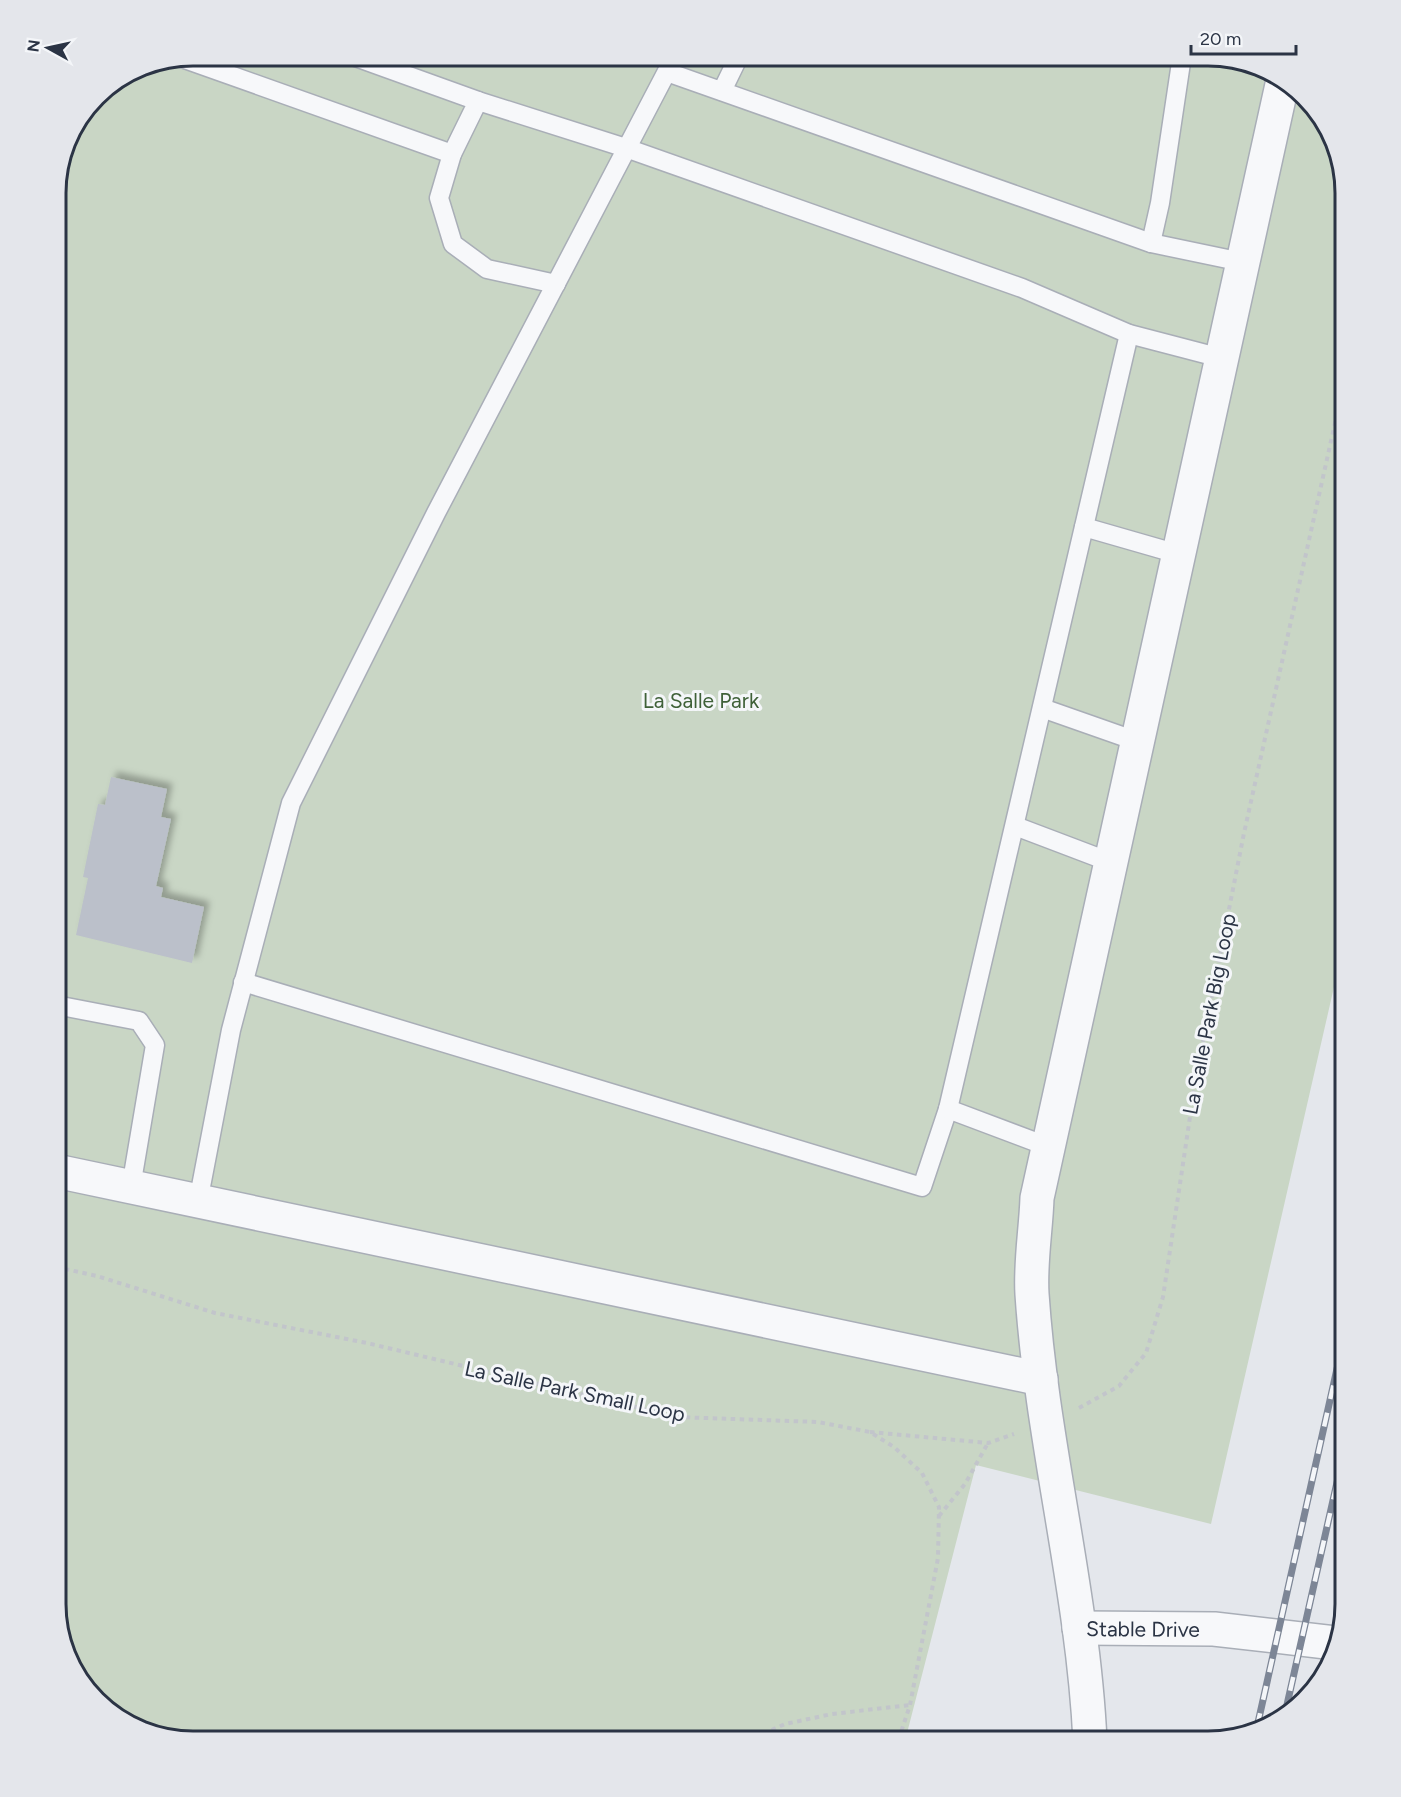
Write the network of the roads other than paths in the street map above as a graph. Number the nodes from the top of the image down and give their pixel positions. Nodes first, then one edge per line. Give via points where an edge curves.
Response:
1 (204, 66) edge
2 (381, 66) edge
3 (670, 66) edge
4 (675, 66) edge
5 (734, 66) edge
6 (1181, 66) edge
7 (1281, 89) edge
8 (722, 91) junction
9 (478, 101) junction
10 (626, 148) junction
11 (452, 154) junction
12 (1151, 243) junction
13 (1242, 262) junction
14 (556, 284) junction
15 (1129, 334) junction
16 (1221, 358) junction
17 (1084, 527) junction
18 (1178, 554) junction
19 (1042, 708) junction
20 (1137, 741) junction
21 (1015, 826) junction
22 (1110, 862) junction
23 (243, 981) junction
24 (66, 1007) edge
25 (948, 1109) junction
26 (1049, 1147) junction
27 (66, 1174) edge
28 (131, 1187) junction
29 (198, 1202) junction
30 (1041, 1379) junction
31 (1079, 1628) junction
32 (1329, 1642) edge
33 (1089, 1731) edge

1 - 11 lane
2 - 9 lane
3 - 10 lane
4 - 8 lane
5 - 8 lane
6 - 12 lane
7 - 13 street
8 - 12 lane
9 - 10 lane
9 - 11 lane
10 - 14 lane
10 - 15 lane via 1022,288
11 - 14 lane via 439,198 453,244 487,269
12 - 13 lane
13 - 16 street
14 - 23 lane via 291,803
15 - 16 lane
15 - 17 lane
16 - 18 street
17 - 18 lane
17 - 19 lane
18 - 20 street
19 - 20 lane
19 - 21 lane
20 - 22 street
21 - 22 lane
21 - 25 lane
22 - 26 street
23 - 25 lane via 922,1187
23 - 29 lane
24 - 28 lane via 139,1021 155,1045
25 - 26 lane
26 - 30 street via 1037,1198 1032,1291
27 - 28 street
28 - 29 street
29 - 30 street
30 - 31 street
31 - 32 street, Stable Drive via 1214,1629
31 - 33 street, Stable Drive

